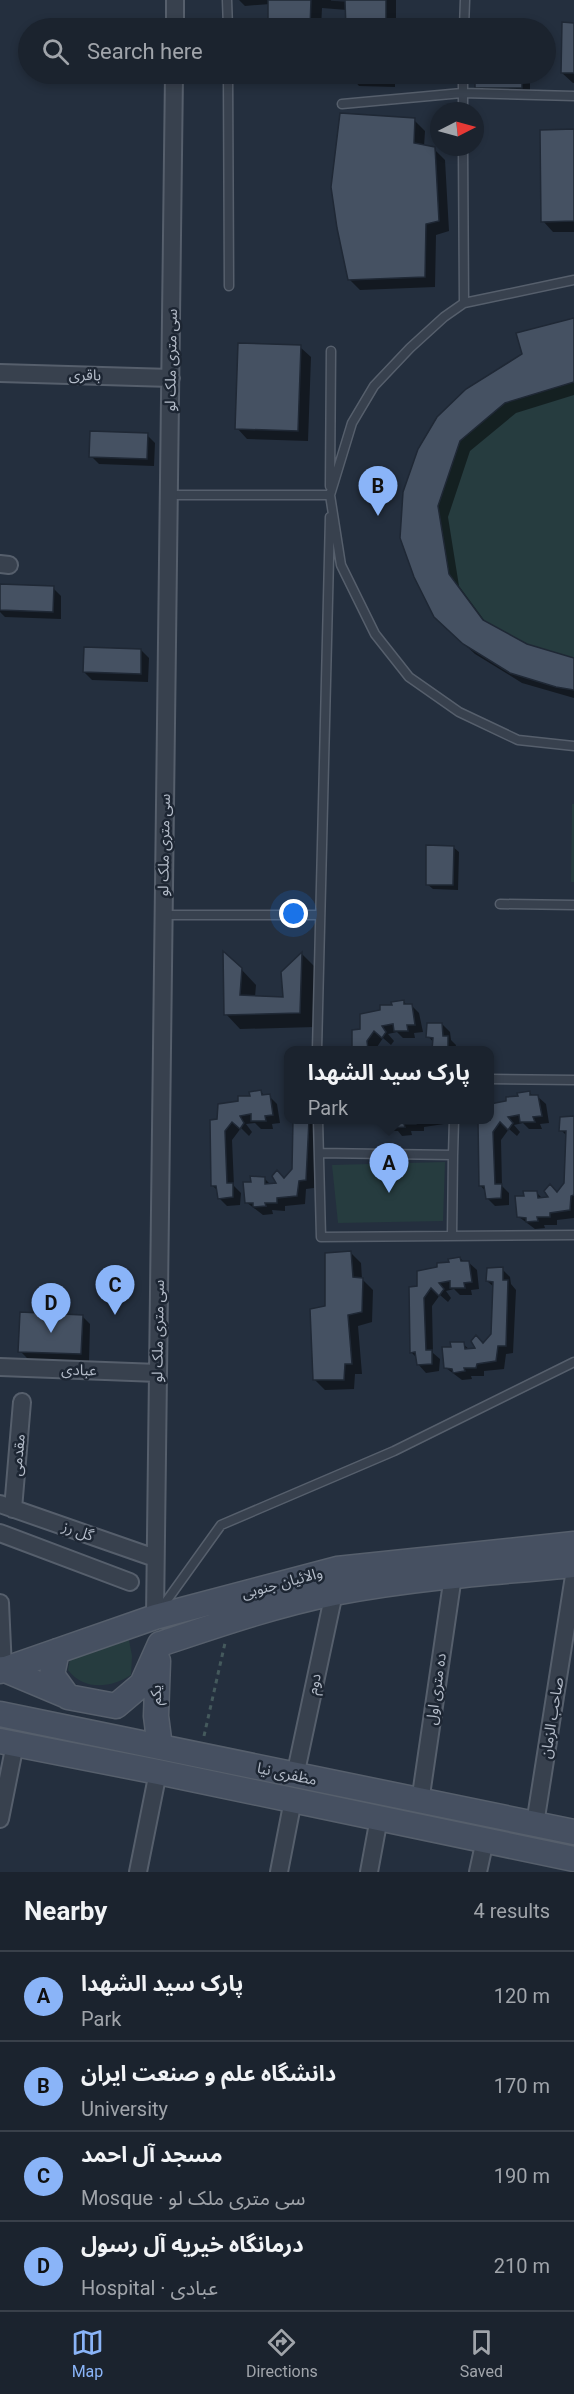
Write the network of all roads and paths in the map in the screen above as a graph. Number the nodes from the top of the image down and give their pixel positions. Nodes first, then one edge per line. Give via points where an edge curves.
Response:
1 (175, 0) edge
2 (227, 0) edge
3 (465, 0) edge
4 (175, 18) edge
5 (228, 18) edge
6 (464, 18) edge
7 (174, 84) edge
8 (228, 84) edge
9 (462, 84) edge
10 (462, 93) junction
11 (574, 96) edge
12 (462, 102) edge
13 (342, 104) dead end
14 (463, 156) edge
15 (574, 280) edge
16 (229, 286) dead end
17 (464, 303) junction
18 (331, 351) dead end
19 (0, 373) edge
20 (171, 378) junction
21 (169, 495) junction
22 (330, 495) junction
23 (574, 746) edge
24 (500, 904) dead end
25 (574, 904) edge
26 (164, 915) junction
27 (320, 915) junction
28 (317, 1046) edge
29 (494, 1079) edge
30 (574, 1080) edge
31 (318, 1124) edge
32 (454, 1124) edge
33 (320, 1153) junction
34 (453, 1155) junction
35 (452, 1235) junction
36 (574, 1235) edge
37 (574, 1362) edge
38 (0, 1367) edge
39 (158, 1373) junction
40 (22, 1402) dead end
41 (7, 1506) edge
42 (0, 1533) edge
43 (574, 1544) edge
44 (155, 1558) junction
45 (574, 1564) edge
46 (337, 1569) junction
47 (453, 1576) junction
48 (574, 1576) edge
49 (130, 1582) dead end
50 (334, 1593) junction
51 (0, 1603) edge
52 (155, 1617) junction
53 (230, 1620) junction
54 (159, 1644) junction
55 (57, 1651) junction
56 (2, 1670) edge
57 (68, 1697) junction
58 (0, 1714) edge
59 (7, 1743) edge
60 (160, 1747) junction
61 (200, 1756) junction
62 (158, 1772) junction
63 (295, 1776) junction
64 (293, 1800) junction
65 (420, 1802) junction
66 (380, 1818) junction
67 (0, 1819) edge
68 (535, 1824) junction
69 (574, 1832) edge
70 (485, 1840) junction
71 (574, 1859) edge
72 (138, 1872) edge
73 (279, 1872) edge
74 (369, 1872) edge
75 (478, 1872) edge

1 - 4 street
2 - 5 lane
3 - 6 lane
7 - 20 street, سی متری ملک لو
8 - 16 lane
9 - 10 lane
10 - 11 lane
10 - 12 lane
10 - 13 lane
14 - 17 lane
15 - 17 lane
17 - 22 lane via 410,348 374,386 352,423
18 - 22 lane
19 - 20 street, باقری
20 - 21 street, سی متری ملک لو
21 - 22 lane
21 - 26 street, سی متری ملک لو
22 - 23 lane via 341,565 375,634 409,677 459,712 518,740
22 - 27 lane
24 - 25 lane
26 - 27 lane
26 - 39 street, سی متری ملک لو
27 - 28 lane
29 - 30 lane
31 - 33 lane
32 - 34 lane
33 - 34 lane
33 - 35 lane via 321,1237
34 - 35 lane
35 - 36 lane
37 - 52 lane via 394,1451 221,1525
38 - 39 street, عبادی
39 - 44 street, سی متری ملک لو
40 - 41 street, مقدمی
41 - 44 street, گل رز
42 - 49 street, گل رز
43 - 46 main road, والائیان جنوبی
44 - 52 street, سی متری ملک لو
45 - 47 main road, والائیان جنوبی
46 - 50 main road
46 - 52 main road, والائیان جنوبی
47 - 50 main road, والائیان جنوبی
47 - 65 street, ده متری اول
48 - 68 street, صاحب الزمان
50 - 53 main road, والائیان جنوبی
50 - 63 street, دوم
51 - 56 street
52 - 55 main road, والائیان جنوبی
53 - 54 main road, والائیان جنوبی
53 - 61 path
54 - 57 main road via 142,1684 116,1706
54 - 60 main road, یکم via 155,1684
55 - 56 main road, والائیان جنوبی
55 - 57 main road via 52,1676
56 - 57 main road
58 - 60 main road, مظفری نیا
59 - 62 main road, مظفری نیا
59 - 67 street
60 - 61 main road, مظفری نیا
61 - 63 main road, مظفری نیا
62 - 64 main road, مظفری نیا
62 - 72 street
63 - 65 main road, مظفری نیا
64 - 66 main road, مظفری نیا
64 - 73 street
65 - 68 main road, مظفری نیا
66 - 70 main road, مظفری نیا
66 - 74 street
68 - 69 main road, مظفری نیا
70 - 71 main road, مظفری نیا
70 - 75 street

